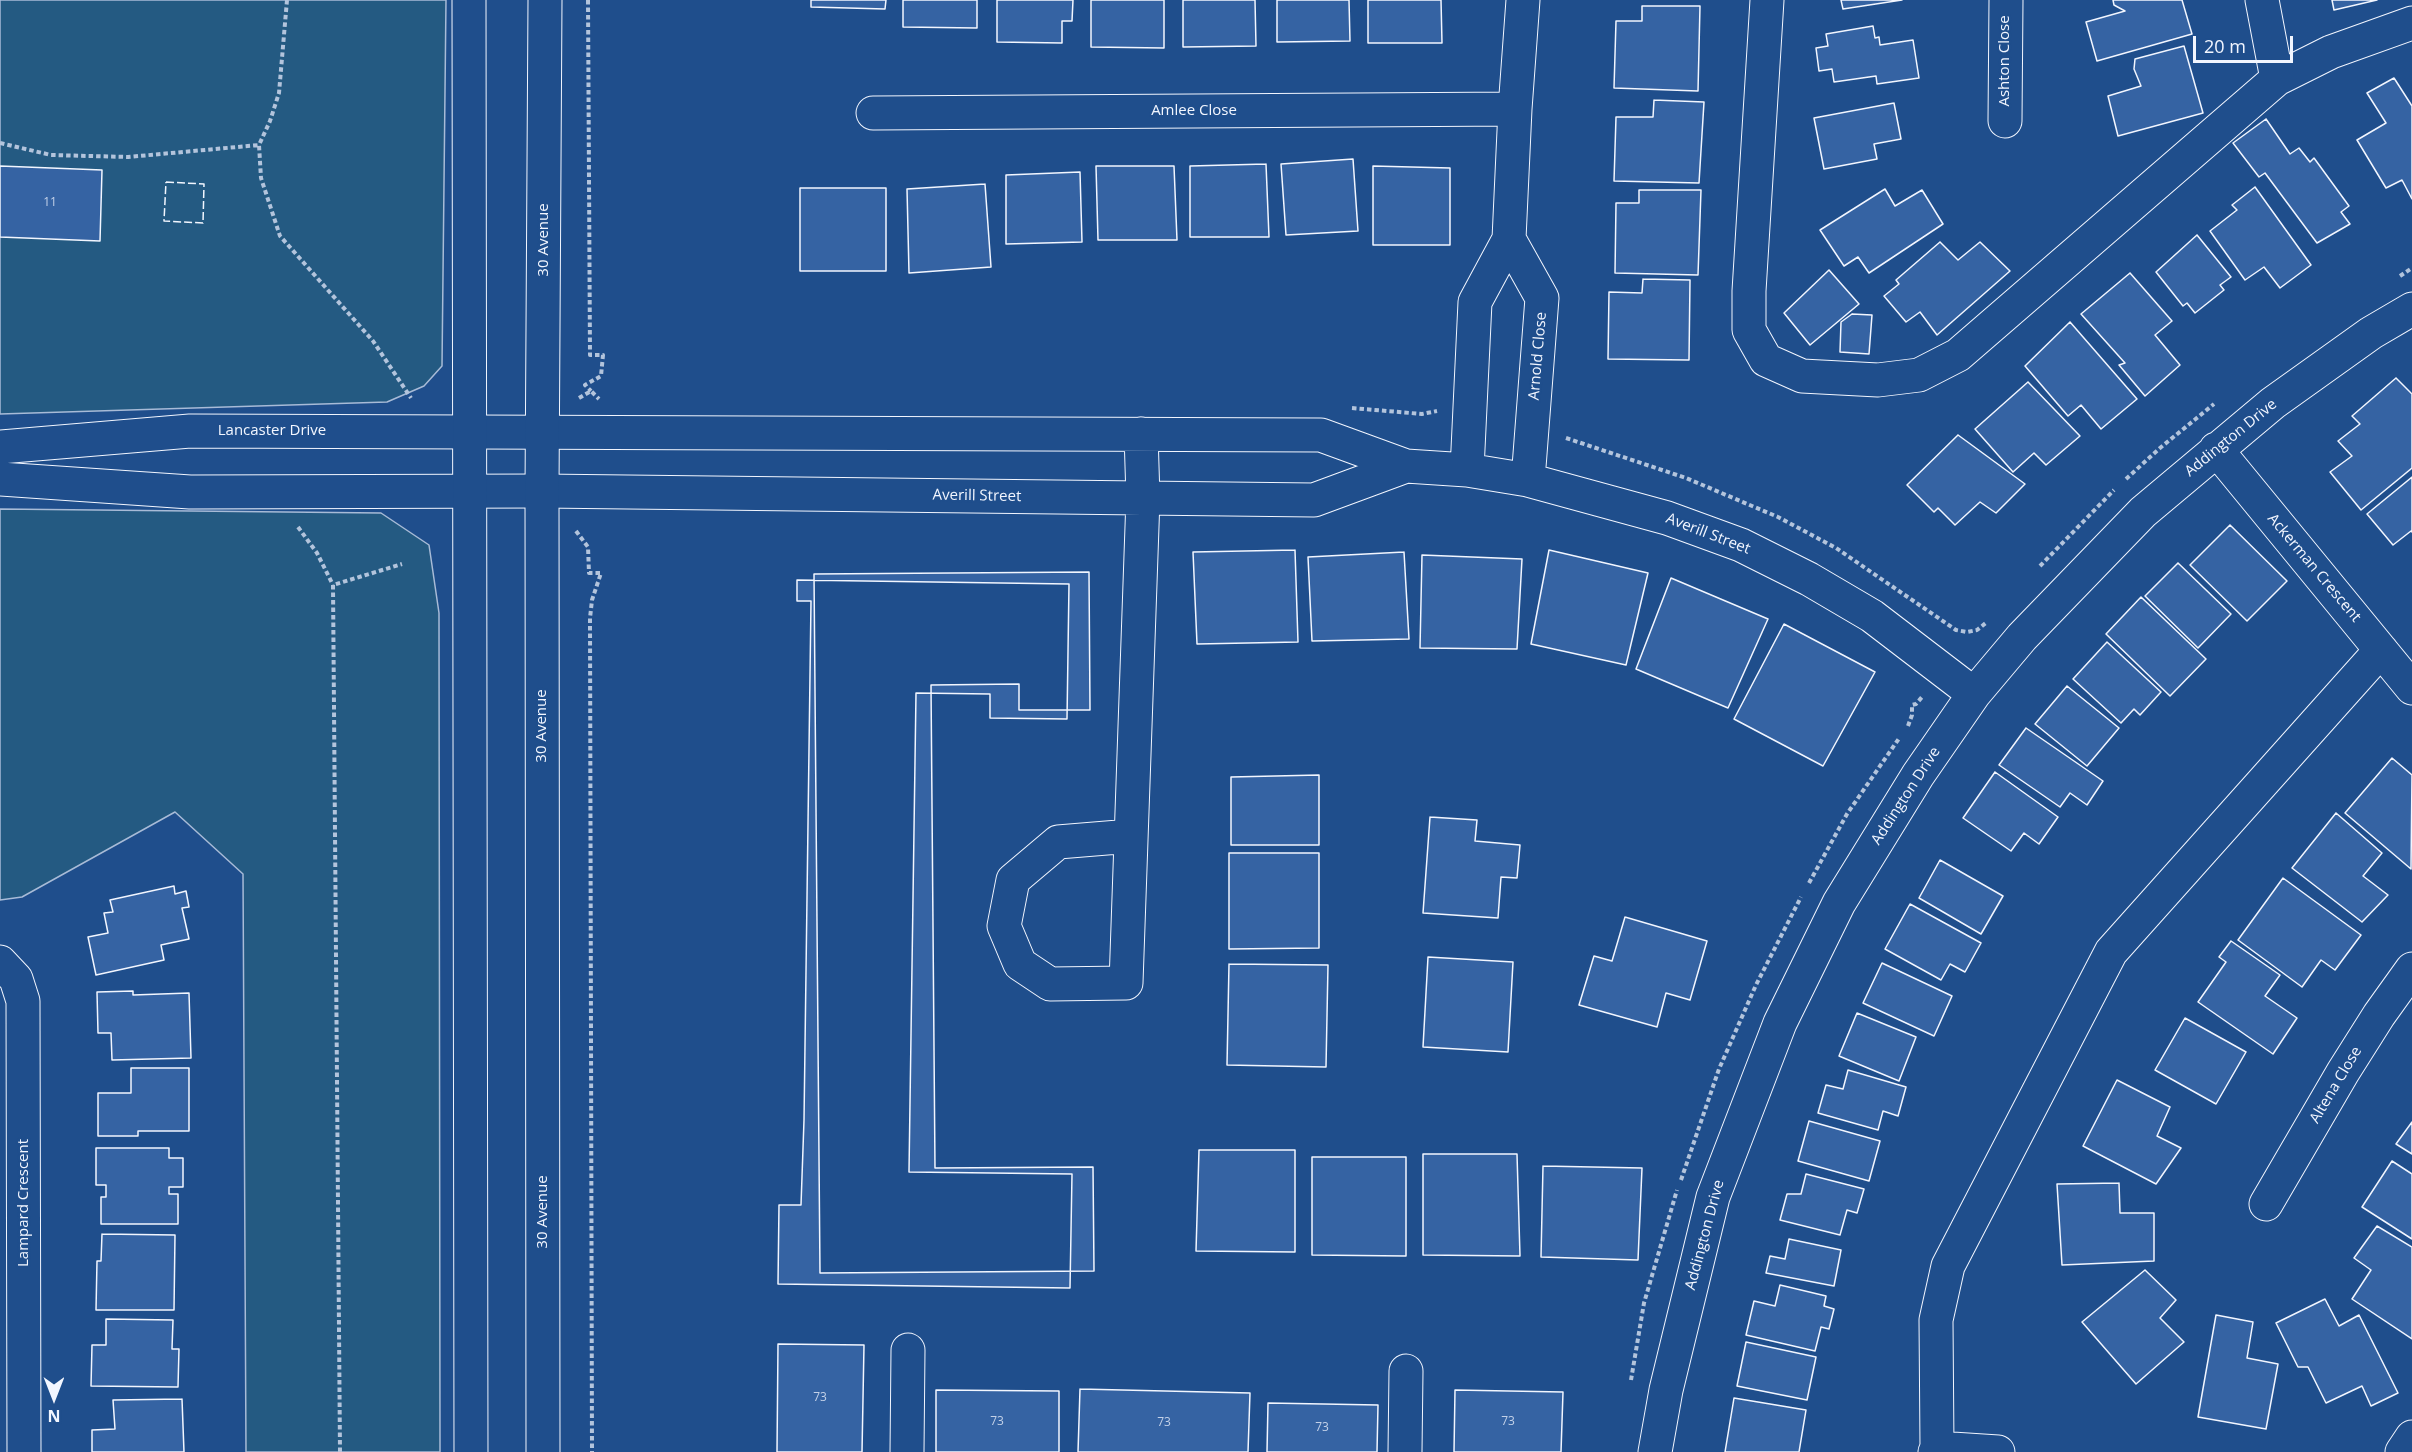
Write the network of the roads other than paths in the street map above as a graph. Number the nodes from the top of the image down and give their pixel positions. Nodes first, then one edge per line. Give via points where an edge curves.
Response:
1 (469, 0) edge
2 (545, 0) edge
3 (1523, 0) edge
4 (1767, 0) edge
5 (2006, 0) edge
6 (2262, 0) edge
7 (2412, 23) edge
8 (2277, 80) junction
9 (1515, 109) junction
10 (873, 113) dead end
11 (2005, 121) dead end
12 (1509, 239) junction
13 (2412, 309) edge
14 (471, 432) junction
15 (544, 432) junction
16 (1141, 434) junction
17 (0, 447) edge
18 (2216, 449) junction
19 (1406, 466) junction
20 (1467, 470) junction
21 (0, 479) edge
22 (1528, 480) junction
23 (471, 491) junction
24 (542, 491) junction
25 (1143, 498) junction
26 (2381, 650) junction
27 (2412, 688) edge
28 (1974, 694) junction
29 (1131, 836) junction
30 (0, 962) edge
31 (2412, 969) edge
32 (2266, 1204) dead end
33 (908, 1350) dead end
34 (1406, 1371) dead end
35 (2412, 1437) edge
36 (1936, 1450) edge
37 (24, 1452) edge
38 (471, 1452) edge
39 (543, 1452) edge
40 (907, 1452) edge
41 (1405, 1452) edge
42 (1655, 1452) edge
43 (1998, 1452) edge
44 (2402, 1452) edge

1 - 14 street
2 - 15 street, 30 Avenue
3 - 9 street
4 - 8 street via 1749,330 1766,360 1802,376 1878,380 1919,375 1958,355
5 - 11 street, Ashton Close
6 - 8 street
7 - 8 street via 2331,52
9 - 10 street, Amlee Close
9 - 12 street
12 - 20 street via 1475,302
12 - 22 street, Arnold Close via 1542,298
13 - 18 street, Addington Drive via 2371,333
14 - 15 street, Lancaster Drive
14 - 17 street, Lancaster Drive via 190,431
14 - 23 street
15 - 16 street, Averill Street
15 - 24 street, 30 Avenue
16 - 19 street, Averill Street via 1321,435
16 - 25 street
18 - 26 street, Ackerman Crescent
18 - 28 street, Addington Drive via 2143,512 2079,576
19 - 20 street, Averill Street
19 - 25 street, Averill Street via 1314,500
20 - 22 street, Averill Street
21 - 23 street via 190,492
22 - 28 street, Averill Street via 1667,518 1741,544 1872,616
23 - 24 street
23 - 38 street
24 - 25 street, Averill Street
24 - 39 street, 30 Avenue
25 - 29 street
26 - 27 street, Ackerman Crescent
26 - 36 street via 2111,952 1948,1266 1935,1320
28 - 42 street, Addington Drive via 1918,775 1839,903 1780,1023 1713,1197 1666,1390
29 - 29 street via 1126,983 1050,984 1020,964 1004,926 1013,880 1058,842
30 - 37 street, Lampard Crescent via 16,979 23,1001
31 - 32 street, Altena Close via 2343,1072
33 - 40 street
34 - 41 street
35 - 44 street
36 - 43 street

